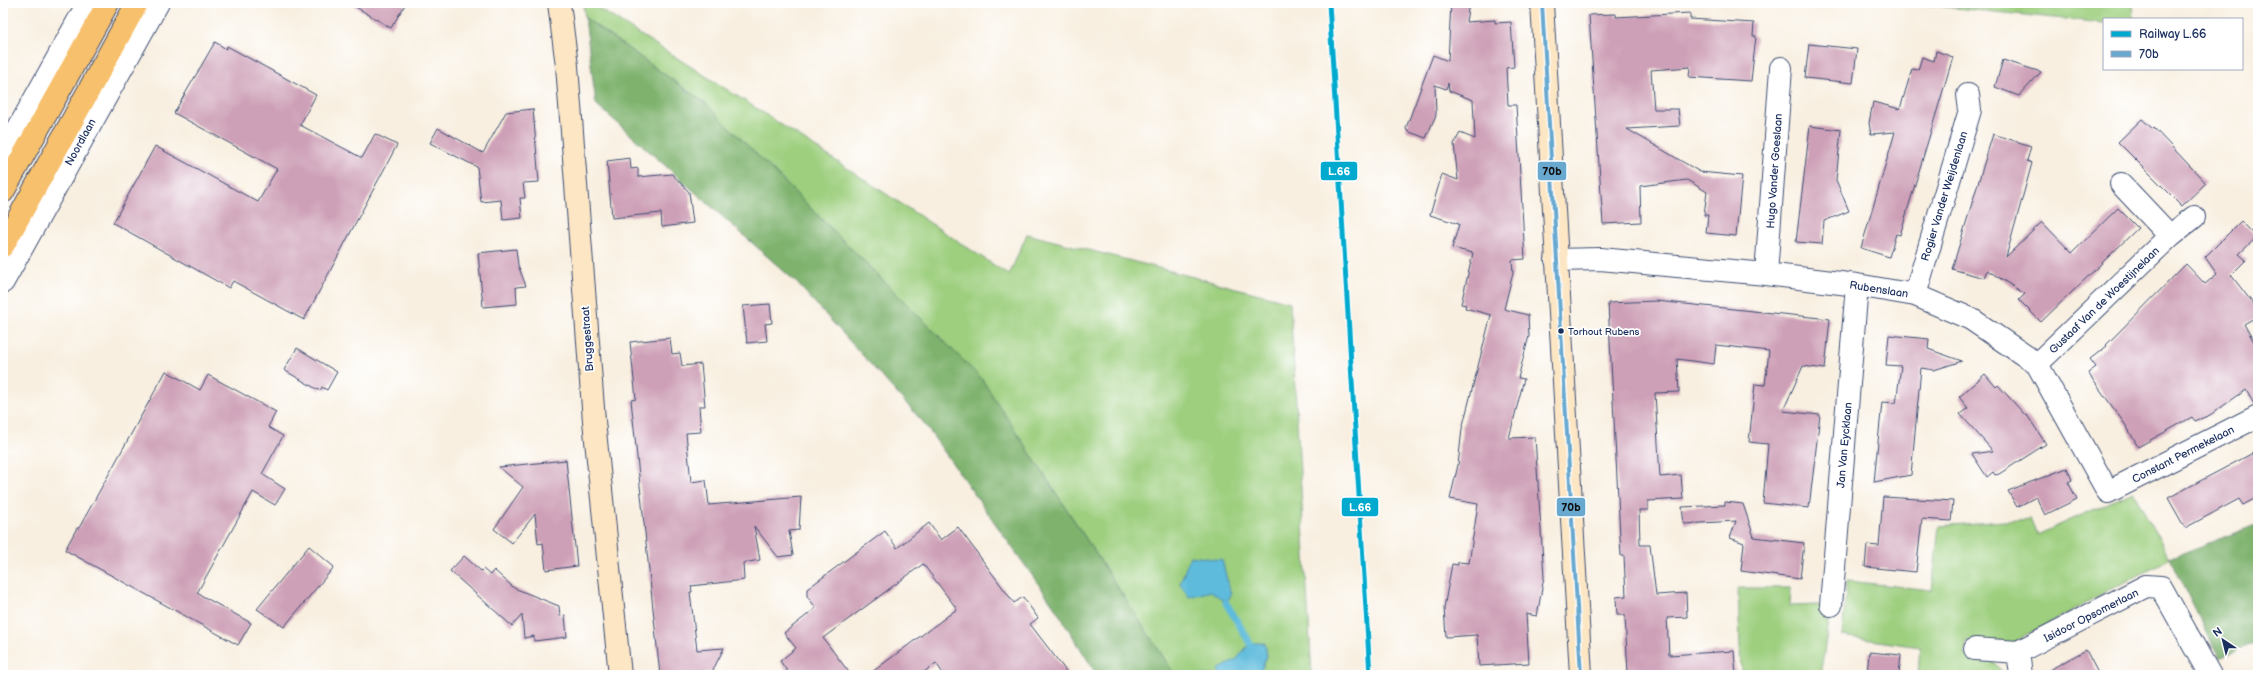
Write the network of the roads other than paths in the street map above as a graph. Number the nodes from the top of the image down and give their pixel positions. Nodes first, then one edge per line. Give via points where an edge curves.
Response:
1 (88, 3) edge
2 (108, 3) edge
3 (137, 3) edge
4 (158, 3) edge
5 (559, 3) edge
6 (1542, 3) edge
7 (1781, 68) dead end
8 (1968, 96) dead end
9 (3, 156) edge
10 (2121, 184) dead end
11 (3, 192) edge
12 (2194, 217) dead end
13 (2170, 236) junction
14 (3, 246) edge
15 (1556, 260) junction
16 (1766, 274) junction
17 (3, 282) edge
18 (1857, 285) junction
19 (1915, 295) junction
20 (2037, 364) junction
21 (2258, 416) edge
22 (2108, 492) joint
23 (1831, 605) dead end
24 (1975, 649) dead end
25 (2018, 652) junction
26 (620, 675) edge
27 (1581, 675) edge
28 (2021, 675) edge
29 (2210, 675) edge

1 - 9 street
2 - 11 main road
3 - 14 main road, Noordlaan
4 - 17 street, Noordlaan
5 - 26 street, Bruggestraat via 567,66 594,421
6 - 15 street
7 - 16 street, Hugo Vander Goeslaan
8 - 19 street, Rogier Vander Weijdenlaan via 1970,110
10 - 13 street
12 - 13 street, Gustaaf Van de Woestijnelaan
13 - 20 street, Gustaaf Van de Woestijnelaan
15 - 16 street, Rubenslaan via 1600,259
15 - 27 street
16 - 18 street, Rubenslaan
18 - 19 street, Rubenslaan
18 - 23 street, Jan Van Eycklaan
19 - 20 street, Rubenslaan via 1970,319
20 - 22 street, Rubenslaan
21 - 22 street, Constant Permekelaan
24 - 25 street
25 - 28 street
25 - 29 street, Isidoor Opsomerlaan via 2146,586 2161,587

